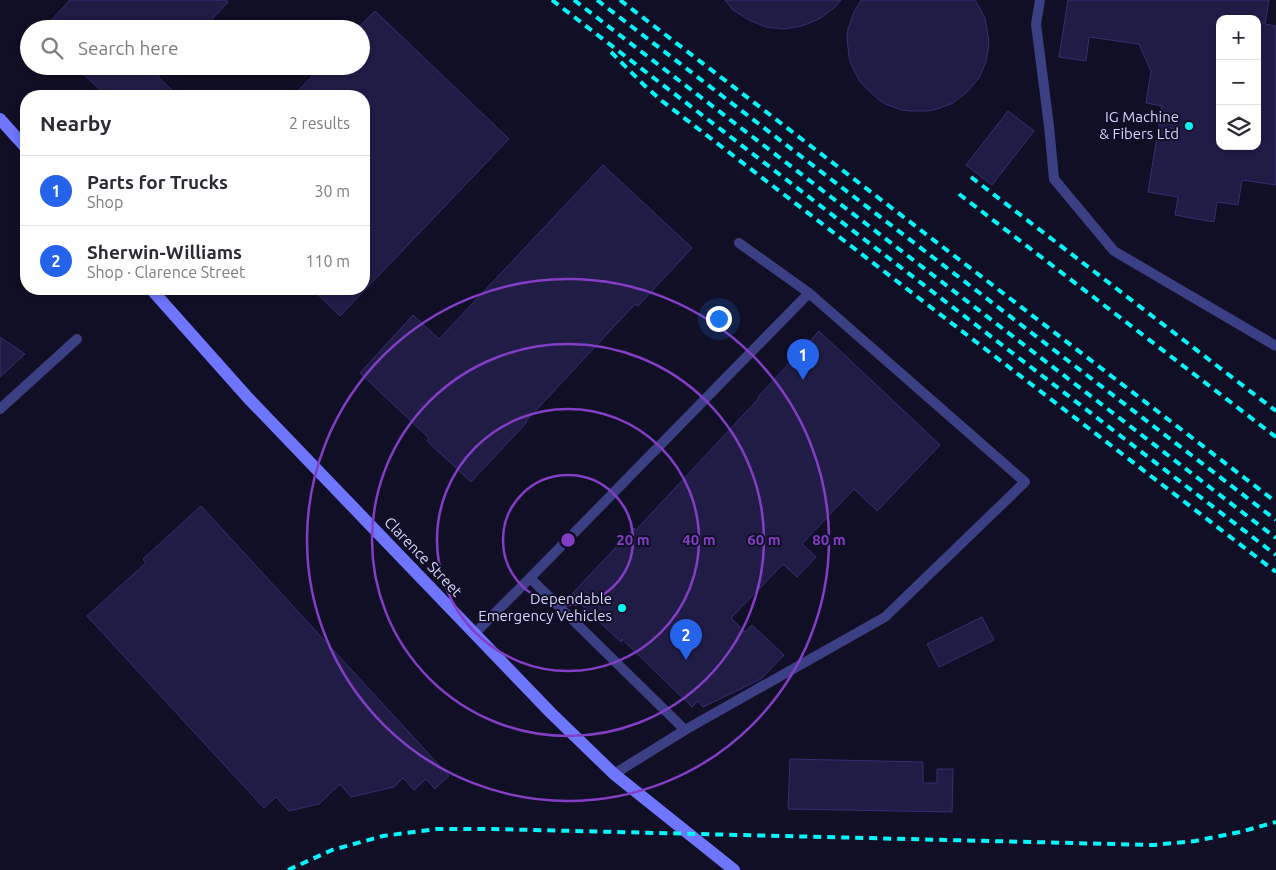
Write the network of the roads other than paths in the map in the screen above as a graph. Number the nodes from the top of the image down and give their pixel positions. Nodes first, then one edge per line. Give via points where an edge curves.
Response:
1 (1040, 0) edge
2 (0, 119) edge
3 (20, 141) edge
4 (739, 243) dead end
5 (809, 293) junction
6 (156, 295) edge
7 (77, 338) dead end
8 (1276, 346) edge
9 (0, 409) edge
10 (530, 578) junction
11 (474, 634) junction
12 (685, 730) junction
13 (614, 774) junction
14 (734, 870) edge

1 - 8 lane via 1036,24 1054,179 1114,251
2 - 3 street
4 - 5 lane
5 - 10 lane
5 - 12 lane via 1025,482 885,617
6 - 11 street, Clarence Street via 249,399
7 - 9 lane
10 - 11 lane
10 - 12 lane
11 - 13 street, Clarence Street
12 - 13 lane
13 - 14 street, Clarence Street

